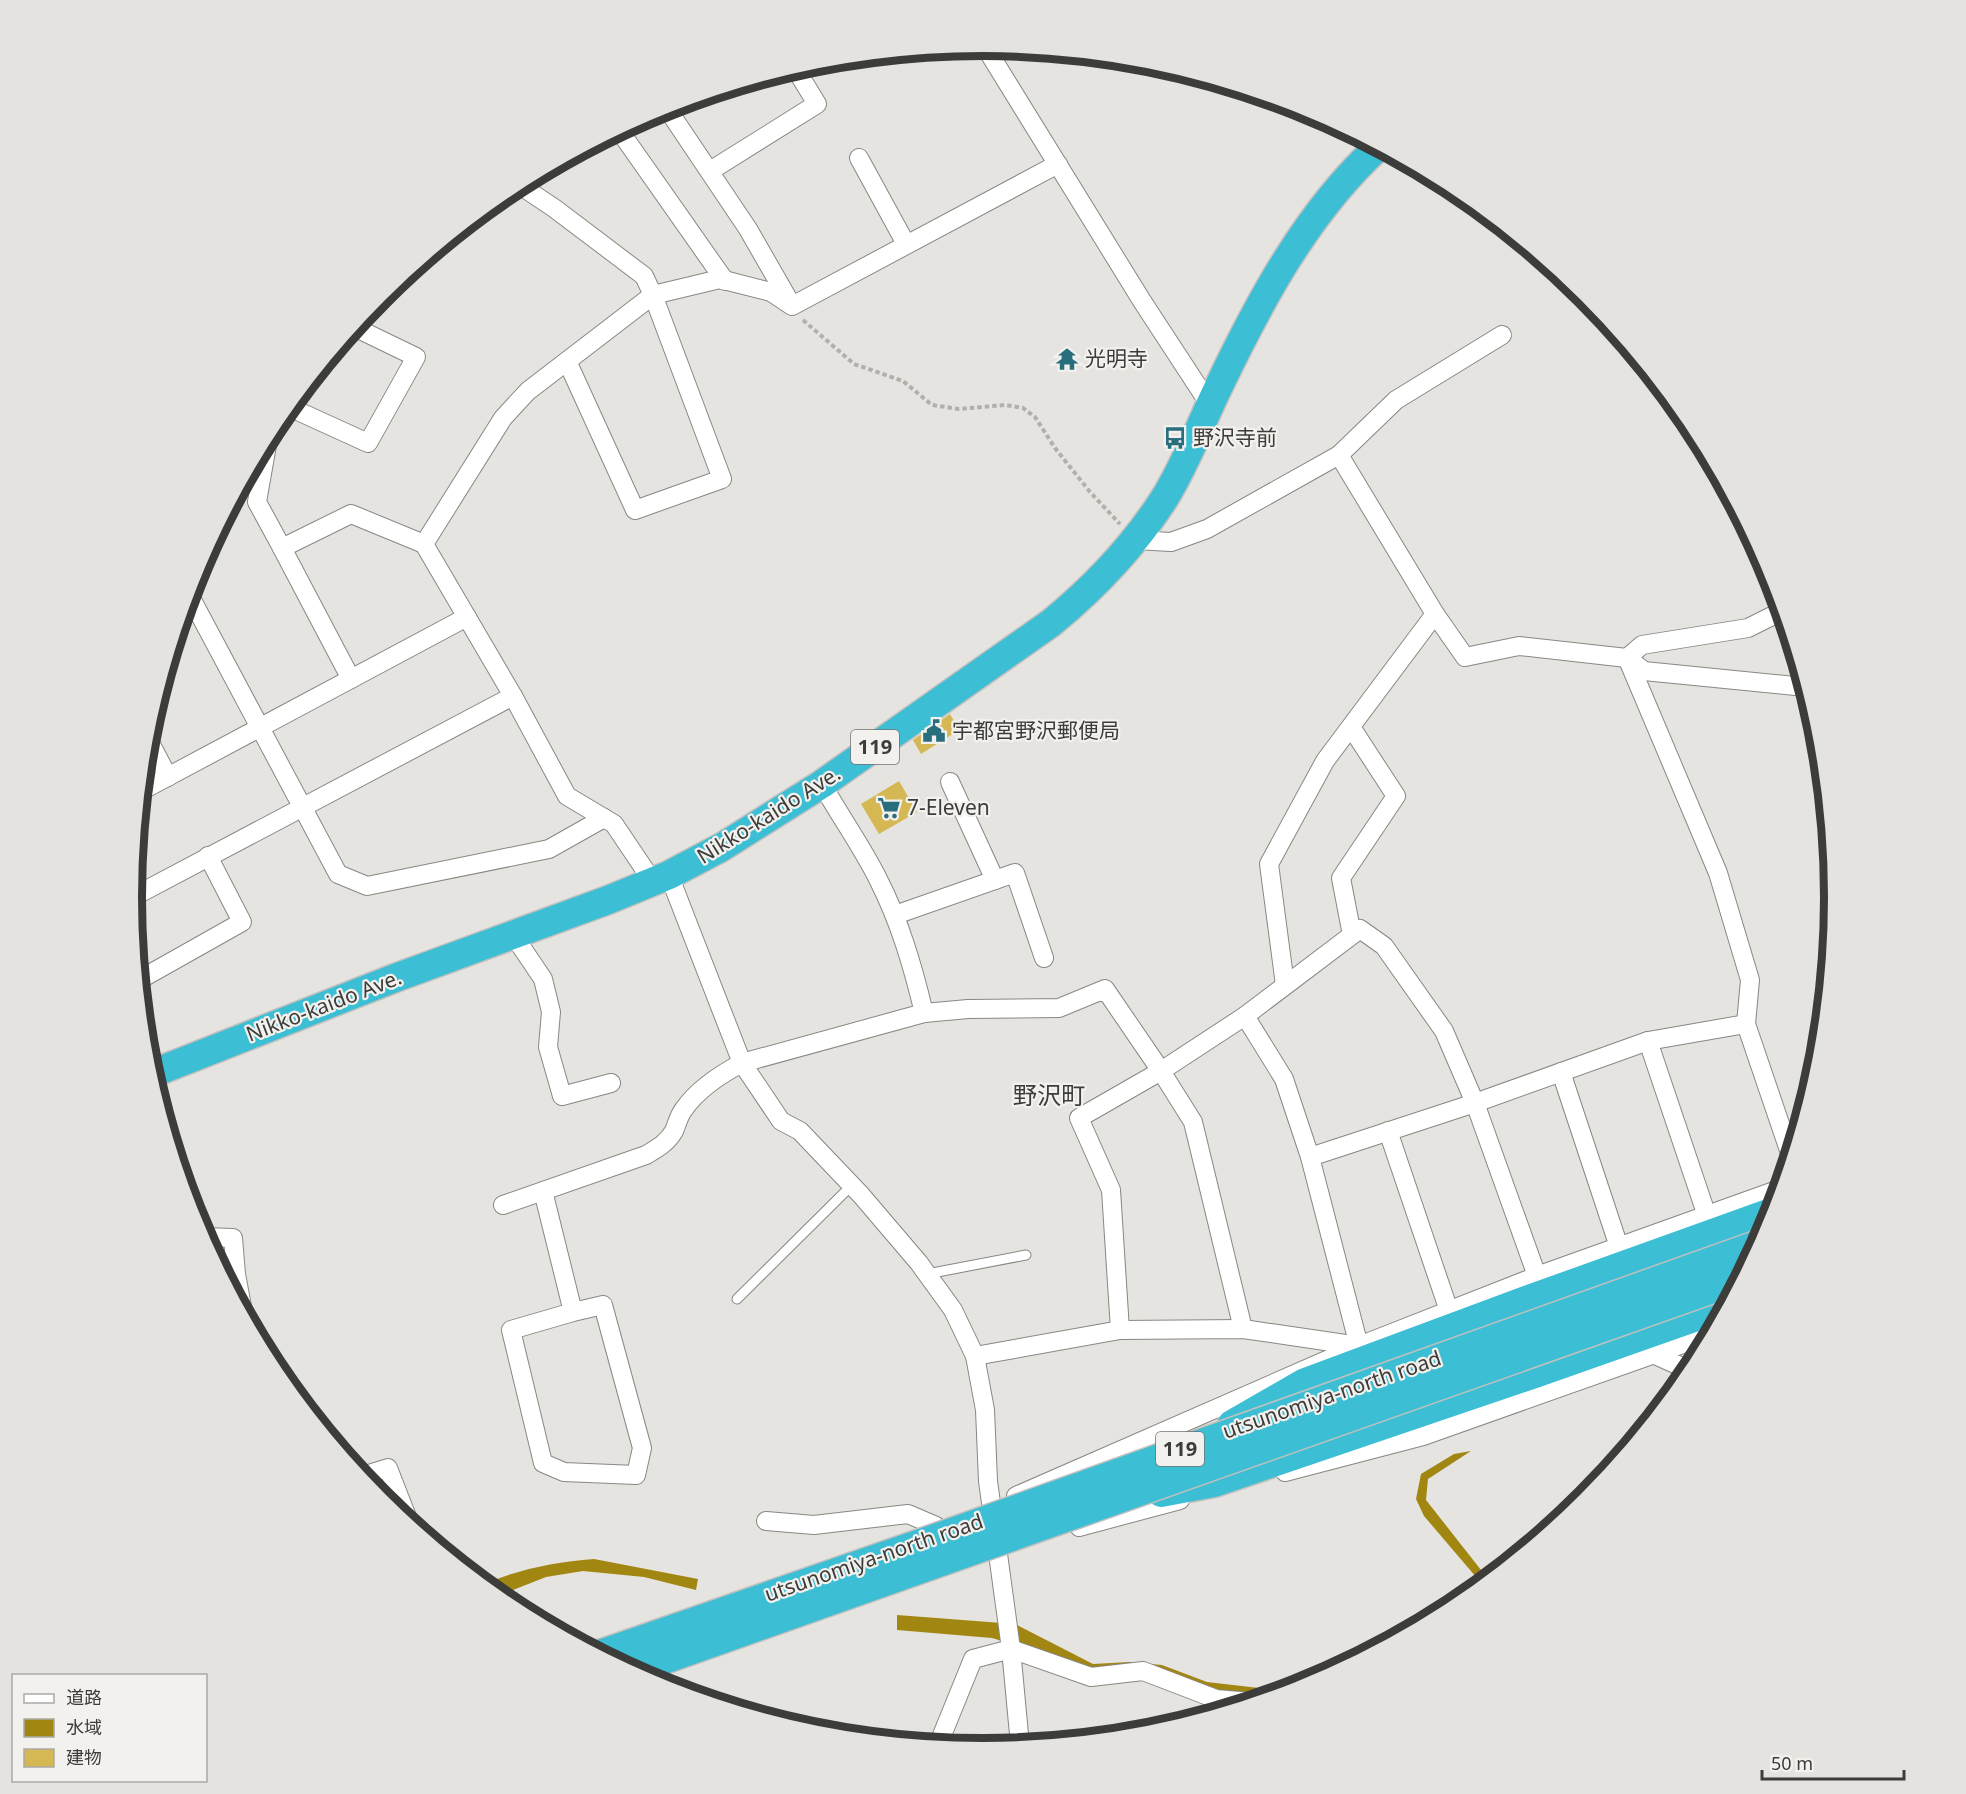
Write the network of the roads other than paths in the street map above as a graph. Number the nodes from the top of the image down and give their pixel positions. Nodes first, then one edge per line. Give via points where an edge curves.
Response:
1 (991, 56) edge
2 (800, 76) edge
3 (672, 116) edge
4 (624, 136) edge
5 (1374, 152) edge
6 (859, 158) dead end
7 (1058, 164) junction
8 (710, 171) junction
9 (527, 190) edge
10 (906, 244) junction
11 (724, 281) junction
12 (653, 296) junction
13 (796, 312) junction
14 (361, 330) edge
15 (1502, 335) dead end
16 (567, 361) junction
17 (1210, 405) junction
18 (297, 410) edge
19 (1339, 455) junction
20 (265, 459) edge
21 (1135, 540) junction
22 (424, 544) junction
23 (282, 548) junction
24 (194, 607) edge
25 (1435, 614) junction
26 (1775, 614) edge
27 (466, 617) junction
28 (1627, 658) junction
29 (351, 679) junction
30 (1798, 686) edge
31 (513, 696) junction
32 (260, 727) junction
33 (1351, 727) junction
34 (155, 752) edge
35 (168, 777) junction
36 (950, 782) dead end
37 (822, 784) junction
38 (149, 787) edge
39 (302, 807) junction
40 (604, 818) junction
41 (208, 856) junction
42 (661, 878) junction
43 (995, 880) junction
44 (142, 892) edge
45 (895, 915) junction
46 (1352, 935) junction
47 (514, 936) junction
48 (1044, 958) dead end
49 (146, 976) edge
50 (1285, 985) junction
51 (924, 1013) junction
52 (1245, 1016) junction
53 (1746, 1024) junction
54 (1648, 1041) junction
55 (742, 1063) junction
56 (160, 1070) edge
57 (1161, 1071) junction
58 (1561, 1072) junction
59 (611, 1083) dead end
60 (1475, 1103) junction
61 (1388, 1131) junction
62 (1787, 1144) edge
63 (1310, 1156) junction
64 (851, 1186) junction
65 (543, 1191) junction
66 (1770, 1193) edge
67 (503, 1206) dead end
68 (1707, 1216) junction
69 (1761, 1216) edge
70 (214, 1237) edge
71 (1619, 1247) junction
72 (1747, 1248) edge
73 (1026, 1255) dead end
74 (927, 1274) junction
75 (1537, 1276) junction
76 (1732, 1281) edge
77 (239, 1289) edge
78 (737, 1299) dead end
79 (1716, 1310) edge
80 (1449, 1311) junction
81 (573, 1312) junction
82 (1243, 1329) junction
83 (1120, 1330) junction
84 (1700, 1338) edge
85 (1359, 1346) junction
86 (1653, 1354) junction
87 (975, 1356) junction
88 (1682, 1367) edge
89 (1204, 1440) junction
90 (370, 1473) edge
91 (1102, 1504) junction
92 (403, 1506) edge
93 (992, 1506) junction
94 (766, 1521) dead end
95 (936, 1526) junction
96 (998, 1552) junction
97 (596, 1644) edge
98 (1011, 1649) junction
99 (609, 1651) edge
100 (645, 1667) edge
101 (661, 1674) edge
102 (1232, 1700) edge
103 (941, 1737) edge
104 (1019, 1737) edge

1 - 7 street
2 - 8 street via 817,104
3 - 8 street
4 - 11 street
5 - 17 highway, Nikko-kaido Ave. / 119 via 1324,208 1291,255 1258,307
6 - 10 street
7 - 10 street
7 - 17 street
8 - 13 street
9 - 12 street via 644,276
10 - 13 street
11 - 12 street
11 - 13 street via 771,292
12 - 16 street
12 - 16 street via 722,479 635,510
14 - 18 street via 416,357 368,442
15 - 19 street via 1396,400
16 - 22 street via 528,391 503,418
17 - 21 highway, Nikko-kaido Ave. / 119 via 1164,498
19 - 21 street via 1207,529 1171,542
19 - 25 street
20 - 23 street via 257,502
21 - 37 highway, Nikko-kaido Ave. / 119 via 1084,596 1052,623
22 - 23 street via 351,514
22 - 27 street
23 - 29 street
24 - 32 street
25 - 28 street via 1465,657 1519,646
25 - 33 street
26 - 28 street via 1748,628 1642,645
27 - 29 street
27 - 31 street
28 - 30 street via 1644,671
28 - 53 street via 1718,873 1750,980
29 - 32 street
31 - 39 street
31 - 40 street via 567,796
32 - 35 street
32 - 39 street
33 - 46 street via 1396,796 1341,878
33 - 50 street via 1325,761 1269,864
34 - 35 street
35 - 38 street
36 - 43 street
37 - 42 highway, Nikko-kaido Ave. / 119 via 722,847
37 - 45 street via 878,878
39 - 40 street via 338,874 367,886 549,849
39 - 41 street
40 - 42 street via 614,824
41 - 44 street
41 - 49 street via 242,922
42 - 47 highway, Nikko-kaido Ave. / 119
42 - 55 street
43 - 45 street
43 - 48 street via 1015,873
45 - 51 street
46 - 50 street
46 - 60 street via 1360,929 1384,946 1444,1031
47 - 56 highway, Nikko-kaido Ave. / 119
47 - 59 street via 543,979 552,1012 548,1047 562,1096
50 - 52 street
51 - 55 street
51 - 57 street via 1059,1008 1105,989
52 - 57 street
52 - 63 street via 1284,1079
53 - 54 street
53 - 62 street
54 - 58 street
54 - 68 street
55 - 64 street via 782,1121 800,1131
55 - 65 street via 723,1072 683,1110 664,1144 646,1155
57 - 82 street via 1193,1122
57 - 83 street via 1079,1118 1111,1190
58 - 60 street
58 - 71 street
60 - 61 street
60 - 75 street
61 - 63 street
61 - 80 street
63 - 85 street
64 - 74 street
64 - 78 lane
65 - 67 street
65 - 81 street
66 - 68 street
68 - 71 street
69 - 89 highway via 1305,1382
70 - 77 street via 233,1238
71 - 75 street
72 - 89 highway, utsunomiya-north road / 119, bridge
73 - 74 lane
74 - 87 street via 953,1310
75 - 80 street
76 - 91 highway, utsunomiya-north road / 119, bridge
79 - 91 highway, bridge via 1214,1483
80 - 85 street
81 - 81 street via 510,1330 543,1463 564,1472 636,1475 642,1448 603,1305
82 - 83 street
82 - 85 street
83 - 87 street
84 - 86 street
85 - 93 street
86 - 88 street
86 - 96 street via 1423,1436 1102,1520
87 - 93 street via 985,1410
89 - 99 highway, utsunomiya-north road / 119, bridge
90 - 92 street via 388,1468
91 - 100 highway, utsunomiya-north road / 119, bridge
93 - 95 street
93 - 96 street
94 - 95 street via 814,1525 908,1514
95 - 97 street
96 - 98 street
96 - 101 street
98 - 102 street via 1091,1677 1143,1671 1216,1699
98 - 103 street via 973,1659
98 - 104 street

